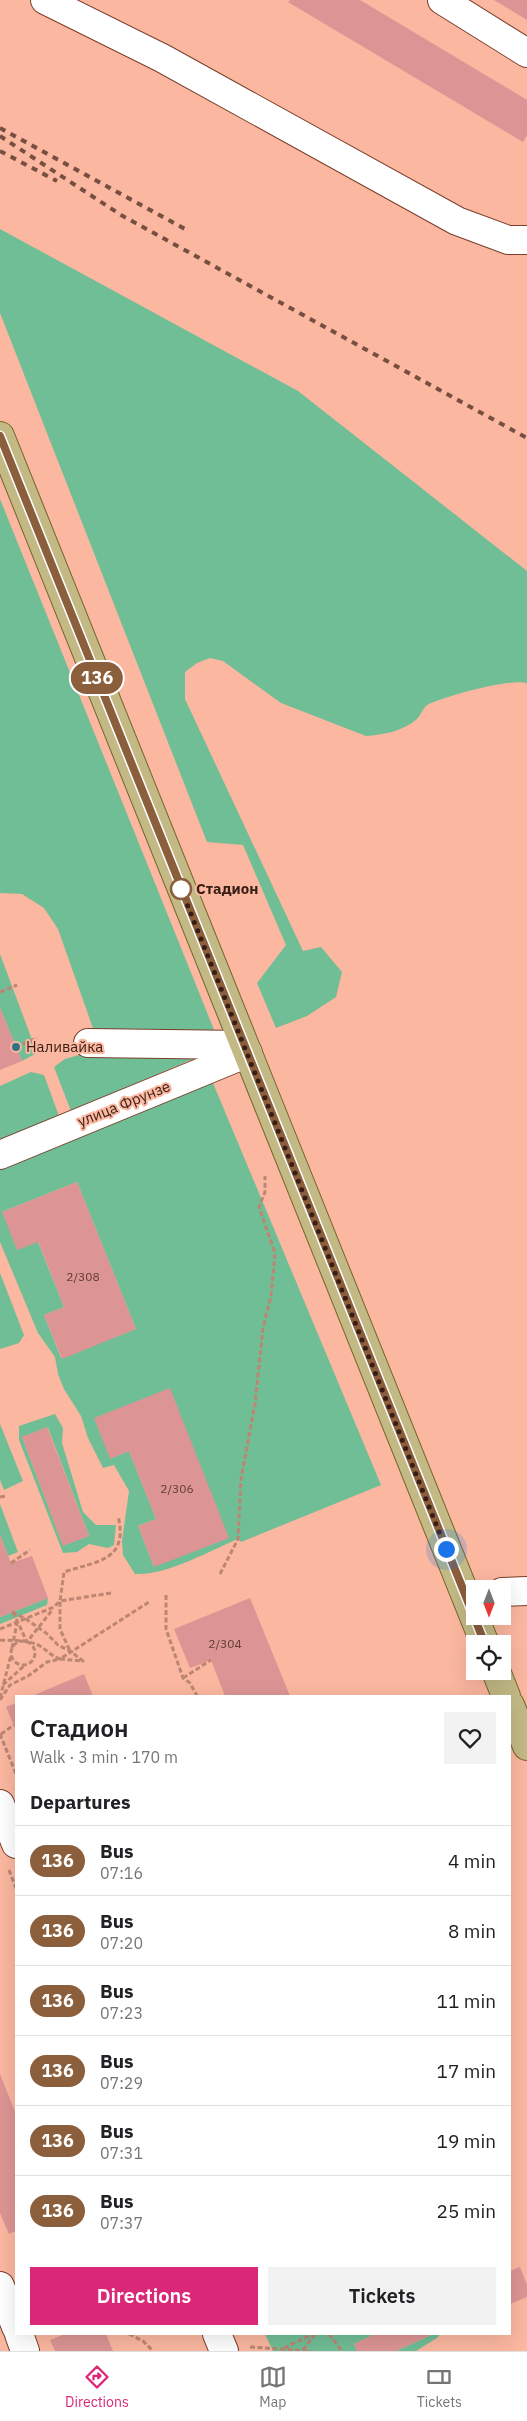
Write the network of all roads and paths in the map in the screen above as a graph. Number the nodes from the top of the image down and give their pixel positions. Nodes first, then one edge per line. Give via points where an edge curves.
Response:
1 (45, 0) edge
2 (442, 0) edge
3 (527, 53) edge
4 (527, 240) edge
5 (0, 436) edge
6 (17, 985) dead end
7 (0, 992) edge
8 (37, 1038) dead end
9 (88, 1043) dead end
10 (16, 1047) dead end
11 (246, 1049) junction
12 (0, 1156) edge
13 (265, 1176) dead end
14 (7, 1496) dead end
15 (0, 1497) edge
16 (118, 1516) dead end
17 (30, 1550) dead end
18 (11, 1564) dead end
19 (220, 1574) dead end
20 (466, 1584) edge
21 (527, 1590) edge
22 (511, 1591) edge
23 (111, 1593) dead end
24 (166, 1595) dead end
25 (60, 1601) junction
26 (149, 1602) dead end
27 (54, 1607) junction
28 (26, 1619) junction
29 (17, 1622) junction
30 (38, 1627) junction
31 (0, 1629) edge
32 (0, 1640) edge
33 (12, 1641) junction
34 (27, 1642) junction
35 (12, 1649) junction
36 (70, 1651) junction
37 (11, 1655) junction
38 (60, 1659) junction
39 (211, 1660) dead end
40 (25, 1665) junction
41 (183, 1678) junction
42 (500, 1680) edge
43 (3, 1686) junction
44 (196, 1695) edge
45 (506, 1695) edge
46 (0, 1699) edge
47 (511, 1707) edge
48 (14, 1726) dead end
49 (0, 1734) edge
50 (527, 1746) edge
51 (15, 1772) edge
52 (0, 1804) edge
53 (15, 1842) edge
54 (0, 2286) edge
55 (13, 2322) edge
56 (18, 2335) edge
57 (130, 2335) edge
58 (218, 2335) edge
59 (312, 2335) edge
60 (313, 2335) edge
61 (330, 2335) edge
62 (283, 2348) junction
63 (235, 2349) edge
64 (303, 2350) edge
65 (25, 2351) edge
66 (153, 2351) edge
67 (311, 2351) edge
68 (342, 2351) edge

1 - 4 street via 162,58 457,221 508,240
2 - 3 street
5 - 11 main road
6 - 7 path
8 - 10 path
9 - 11 street
11 - 12 street, улица Фрунзе
11 - 20 main road
13 - 19 path via 265,1192 258,1207 275,1253 271,1296 263,1328 241,1479 238,1539
14 - 15 path
16 - 25 path via 121,1526 117,1549 111,1557 64,1572
17 - 18 path
21 - 22 street
23 - 25 path
24 - 41 path via 166,1629
25 - 27 path
25 - 36 path via 60,1629
26 - 36 path
27 - 28 path
27 - 30 path
28 - 29 path
28 - 29 path via 12,1612
28 - 30 path
29 - 31 path
29 - 33 path
29 - 34 path
30 - 34 path
30 - 36 path
32 - 33 path
33 - 34 path
33 - 35 path
34 - 35 path via 18,1642
34 - 38 path via 41,1646
34 - 40 path via 35,1651 31,1662
35 - 37 path
36 - 38 path
36 - 38 path via 83,1661
37 - 40 path via 14,1661
37 - 43 path
38 - 46 path via 47,1662 10,1685
39 - 41 path
40 - 43 path
41 - 44 path
42 - 45 main road
43 - 46 path
47 - 50 main road
48 - 49 path
49 - 51 path
52 - 53 street
54 - 55 street
56 - 65 street
57 - 66 path via 144,2341
58 - 63 street
59 - 62 path
60 - 64 path
61 - 68 path
62 - 63 path
62 - 64 path
64 - 67 path

